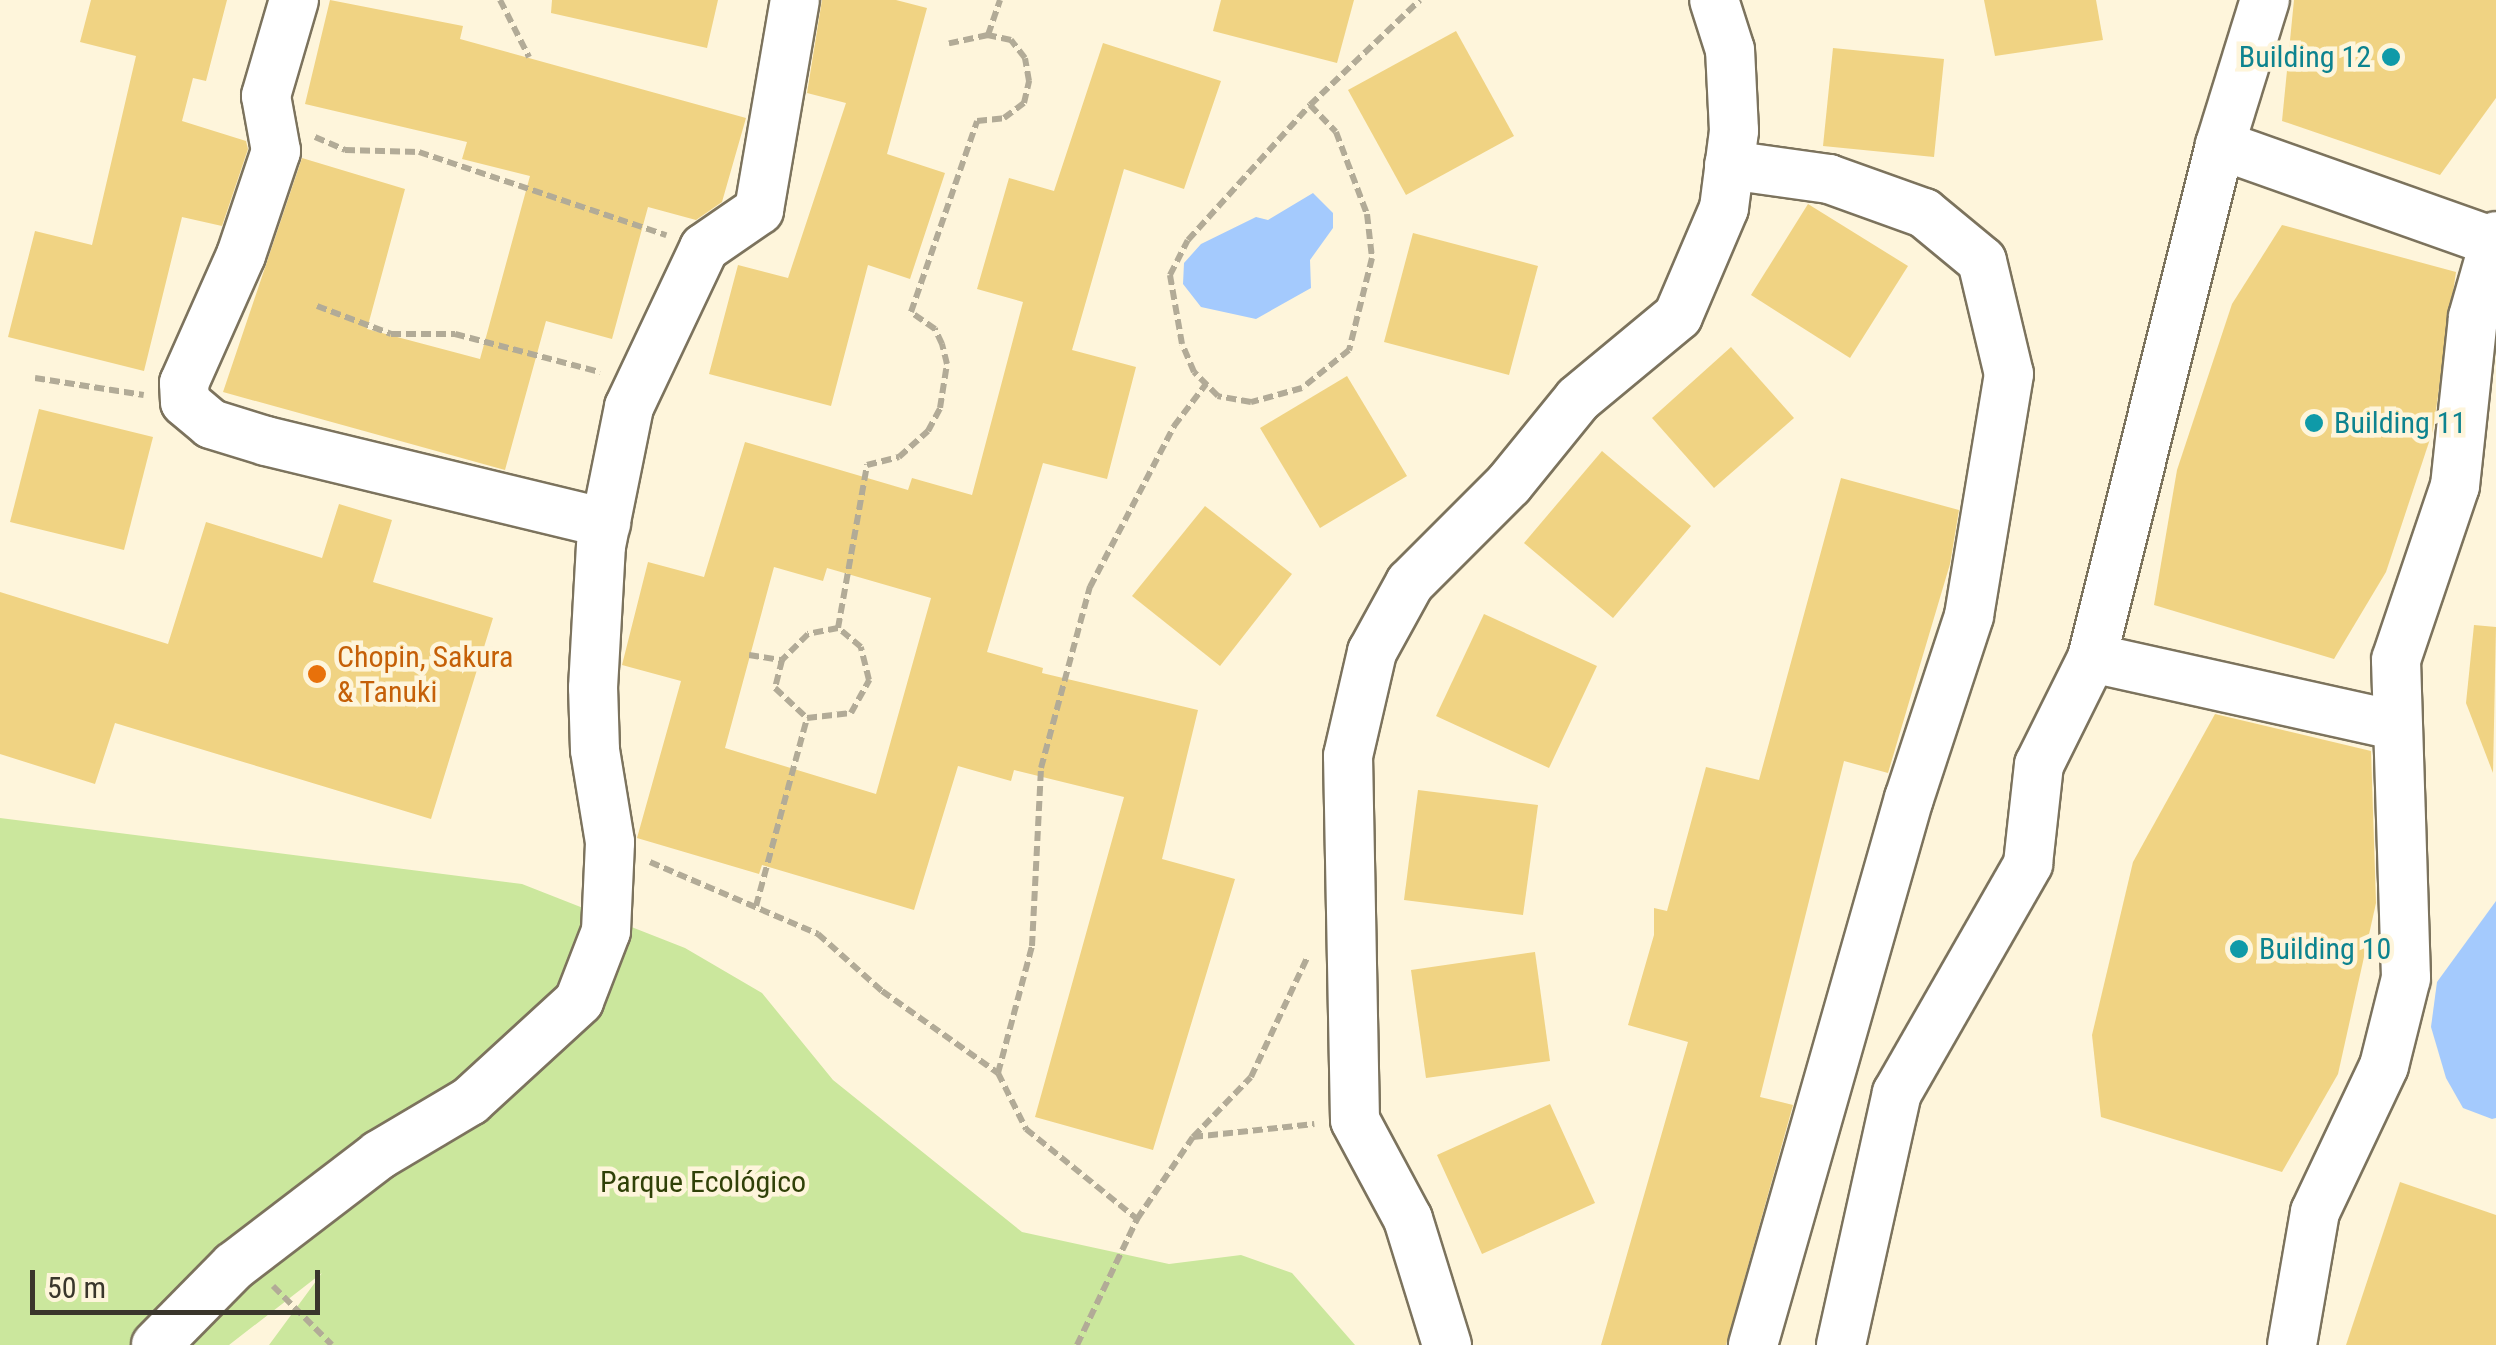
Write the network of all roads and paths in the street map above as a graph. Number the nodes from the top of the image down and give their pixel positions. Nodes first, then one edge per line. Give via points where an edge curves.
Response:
1 (294, 0) edge
2 (500, 0) edge
3 (795, 0) edge
4 (1000, 0) edge
5 (1420, 0) edge
6 (1714, 0) edge
7 (2265, 0) edge
8 (988, 35) junction
9 (949, 43) dead end
10 (529, 57) dead end
11 (1310, 105) junction
12 (2220, 144) junction
13 (276, 151) junction
14 (1729, 165) junction
15 (2495, 239) edge
16 (704, 248) junction
17 (317, 306) dead end
18 (2485, 320) edge
19 (34, 378) dead end
20 (640, 382) junction
21 (1206, 384) junction
22 (185, 402) junction
23 (606, 523) junction
24 (838, 628) junction
25 (748, 655) dead end
26 (2092, 658) junction
27 (782, 660) junction
28 (807, 718) junction
29 (2395, 725) junction
30 (607, 826) junction
31 (756, 906) junction
32 (1313, 944) dead end
33 (998, 1073) junction
34 (1355, 1120) junction
35 (1193, 1138) junction
36 (1137, 1219) junction
37 (234, 1266) junction
38 (156, 1345) edge
39 (332, 1345) edge
40 (1077, 1345) edge
41 (1446, 1345) edge
42 (1753, 1345) edge
43 (1842, 1345) edge
44 (2292, 1345) edge

1 - 13 lane via 266,96
2 - 10 path
3 - 16 lane via 759,210
4 - 8 path
5 - 11 path
6 - 14 lane via 1735,92
7 - 12 lane
8 - 9 path
8 - 24 path via 1010,40 1025,58 1030,81 1024,103 1014,111 977,121 911,312 935,329 942,344 947,364 940,408 928,432 899,457 866,465
11 - 21 path via 1188,240 1170,274 1182,344
11 - 21 path via 1336,132 1367,214 1372,258 1349,350 1302,388 1251,402 1218,396
12 - 15 lane
12 - 26 lane
13 - 16 path via 295,129 344,150 418,152
13 - 22 lane via 241,255 184,382
14 - 34 lane via 1724,208 1678,316 1578,398 1509,484 1410,584 1372,652 1348,756
14 - 42 lane via 1829,179 1924,213 1982,261 2010,374 1969,616 1908,798
15 - 18 lane
16 - 20 lane
17 - 20 path via 391,334 455,334
18 - 29 lane via 2454,486 2396,660
19 - 22 path
20 - 23 lane
21 - 33 path via 1174,426 1090,587 1041,768 1032,946
22 - 23 lane via 212,424 266,441
23 - 30 lane via 594,750
24 - 27 path via 808,634
24 - 28 path via 862,647 869,680 851,712
25 - 27 path
26 - 29 lane
26 - 43 lane via 2039,765 2028,864 1897,1094
27 - 28 path via 775,688
28 - 31 path
29 - 44 lane via 2406,978 2384,1066 2315,1212
30 - 31 path via 628,850 654,864
30 - 37 lane via 606,931 578,1001 470,1101 379,1155
31 - 33 path via 818,934 882,991
32 - 35 path via 1252,1077
33 - 36 path via 1026,1128
34 - 35 path
34 - 41 lane via 1408,1219
35 - 36 path
36 - 40 path
37 - 38 lane
37 - 39 path via 266,1278

